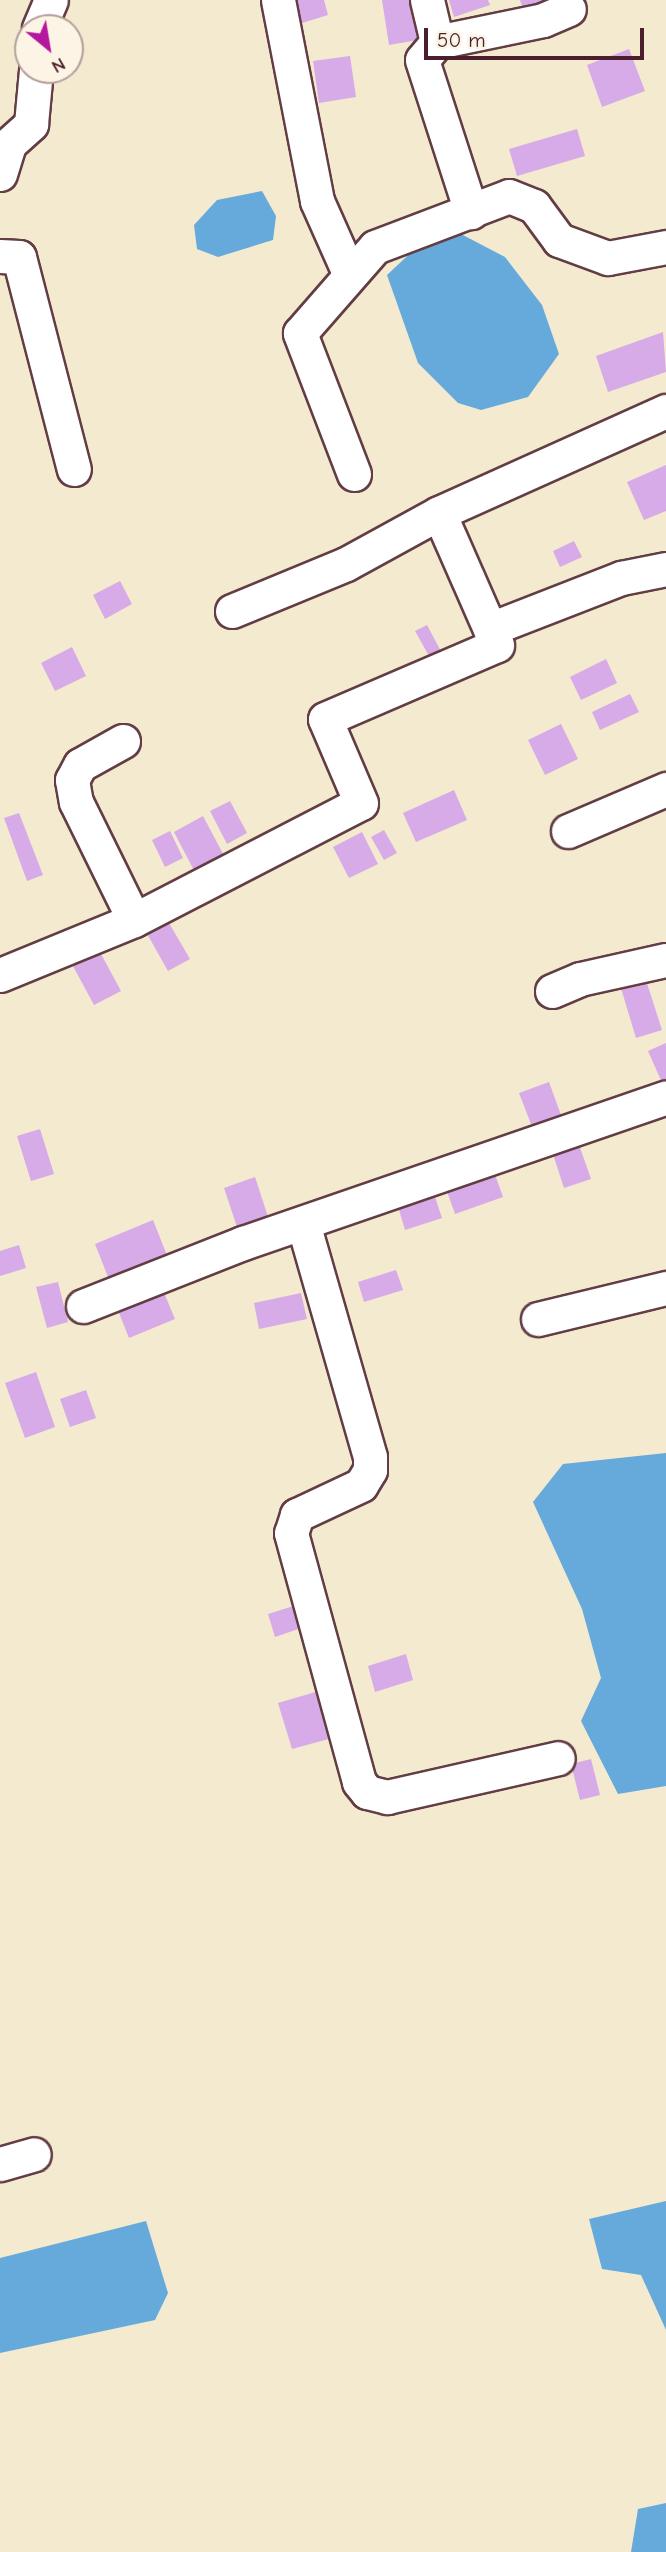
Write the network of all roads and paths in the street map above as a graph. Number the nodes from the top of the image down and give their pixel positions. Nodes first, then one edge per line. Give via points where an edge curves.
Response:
1 (278, 0) edge
2 (427, 0) edge
3 (569, 9) dead end
4 (437, 42) junction
5 (35, 84) edge
6 (0, 174) edge
7 (471, 212) junction
8 (666, 247) edge
9 (0, 256) edge
10 (349, 273) junction
11 (666, 411) edge
12 (74, 469) dead end
13 (354, 474) dead end
14 (439, 513) junction
15 (666, 569) edge
16 (232, 611) dead end
17 (490, 629) junction
18 (123, 741) dead end
19 (666, 789) edge
20 (568, 831) dead end
21 (134, 920) junction
22 (666, 960) edge
23 (0, 975) edge
24 (552, 991) dead end
25 (666, 1097) edge
26 (303, 1223) junction
27 (666, 1288) edge
28 (83, 1306) dead end
29 (538, 1319) dead end
30 (558, 1758) dead end
31 (34, 2154) dead end
32 (0, 2164) edge

1 - 10 street via 317,201
2 - 4 street
3 - 4 street via 543,20
4 - 7 street via 422,60
5 - 6 street via 31,124 9,144
7 - 8 street via 509,196 534,206 559,240 608,258
7 - 10 street via 375,247
9 - 12 street via 19,257
10 - 13 street via 300,333
11 - 14 street
14 - 16 street via 346,564
14 - 17 street
15 - 17 street via 621,578
17 - 21 street via 497,645 325,719 361,803
18 - 21 street via 80,765 72,780 76,802
19 - 20 street
21 - 23 street
22 - 24 street via 580,979
25 - 26 street
26 - 28 street
26 - 30 street via 370,1457 370,1470 361,1485 298,1515 291,1533 359,1782 367,1792 387,1797
27 - 29 street
31 - 32 street

